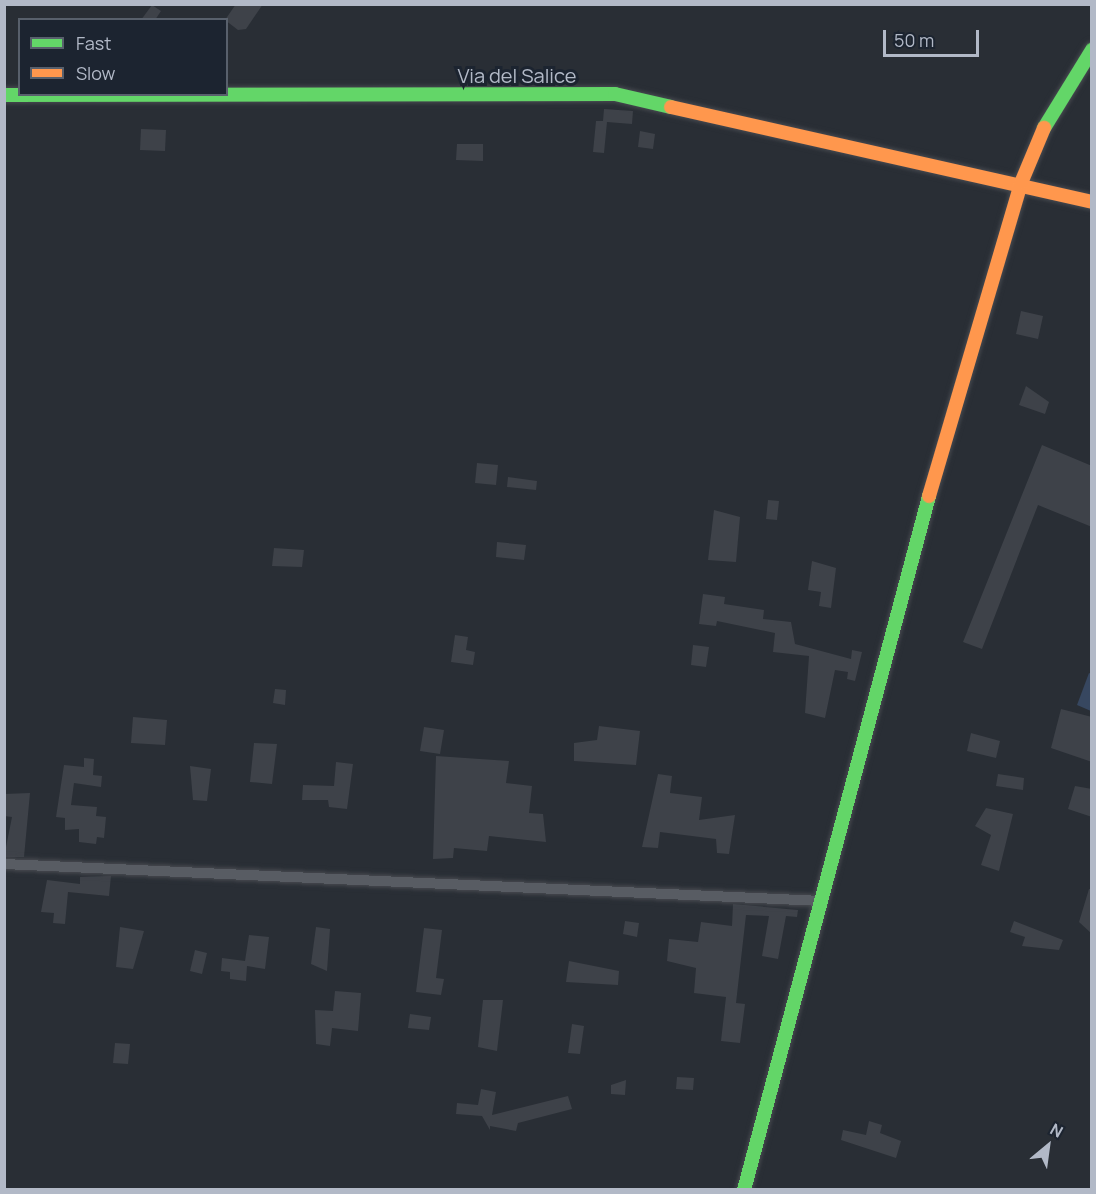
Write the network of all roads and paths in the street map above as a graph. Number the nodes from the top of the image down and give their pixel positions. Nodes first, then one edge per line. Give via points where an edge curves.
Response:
1 (1092, 50) edge
2 (228, 95) edge
3 (1021, 183) junction
4 (1092, 202) edge
5 (4, 864) edge
6 (823, 901) junction
7 (744, 1190) edge

1 - 3 main road via 1043,129
2 - 3 main road, Via del Salice via 615,94
3 - 4 main road, Via del Salice
3 - 6 main road via 895,613
5 - 6 street
6 - 7 main road

